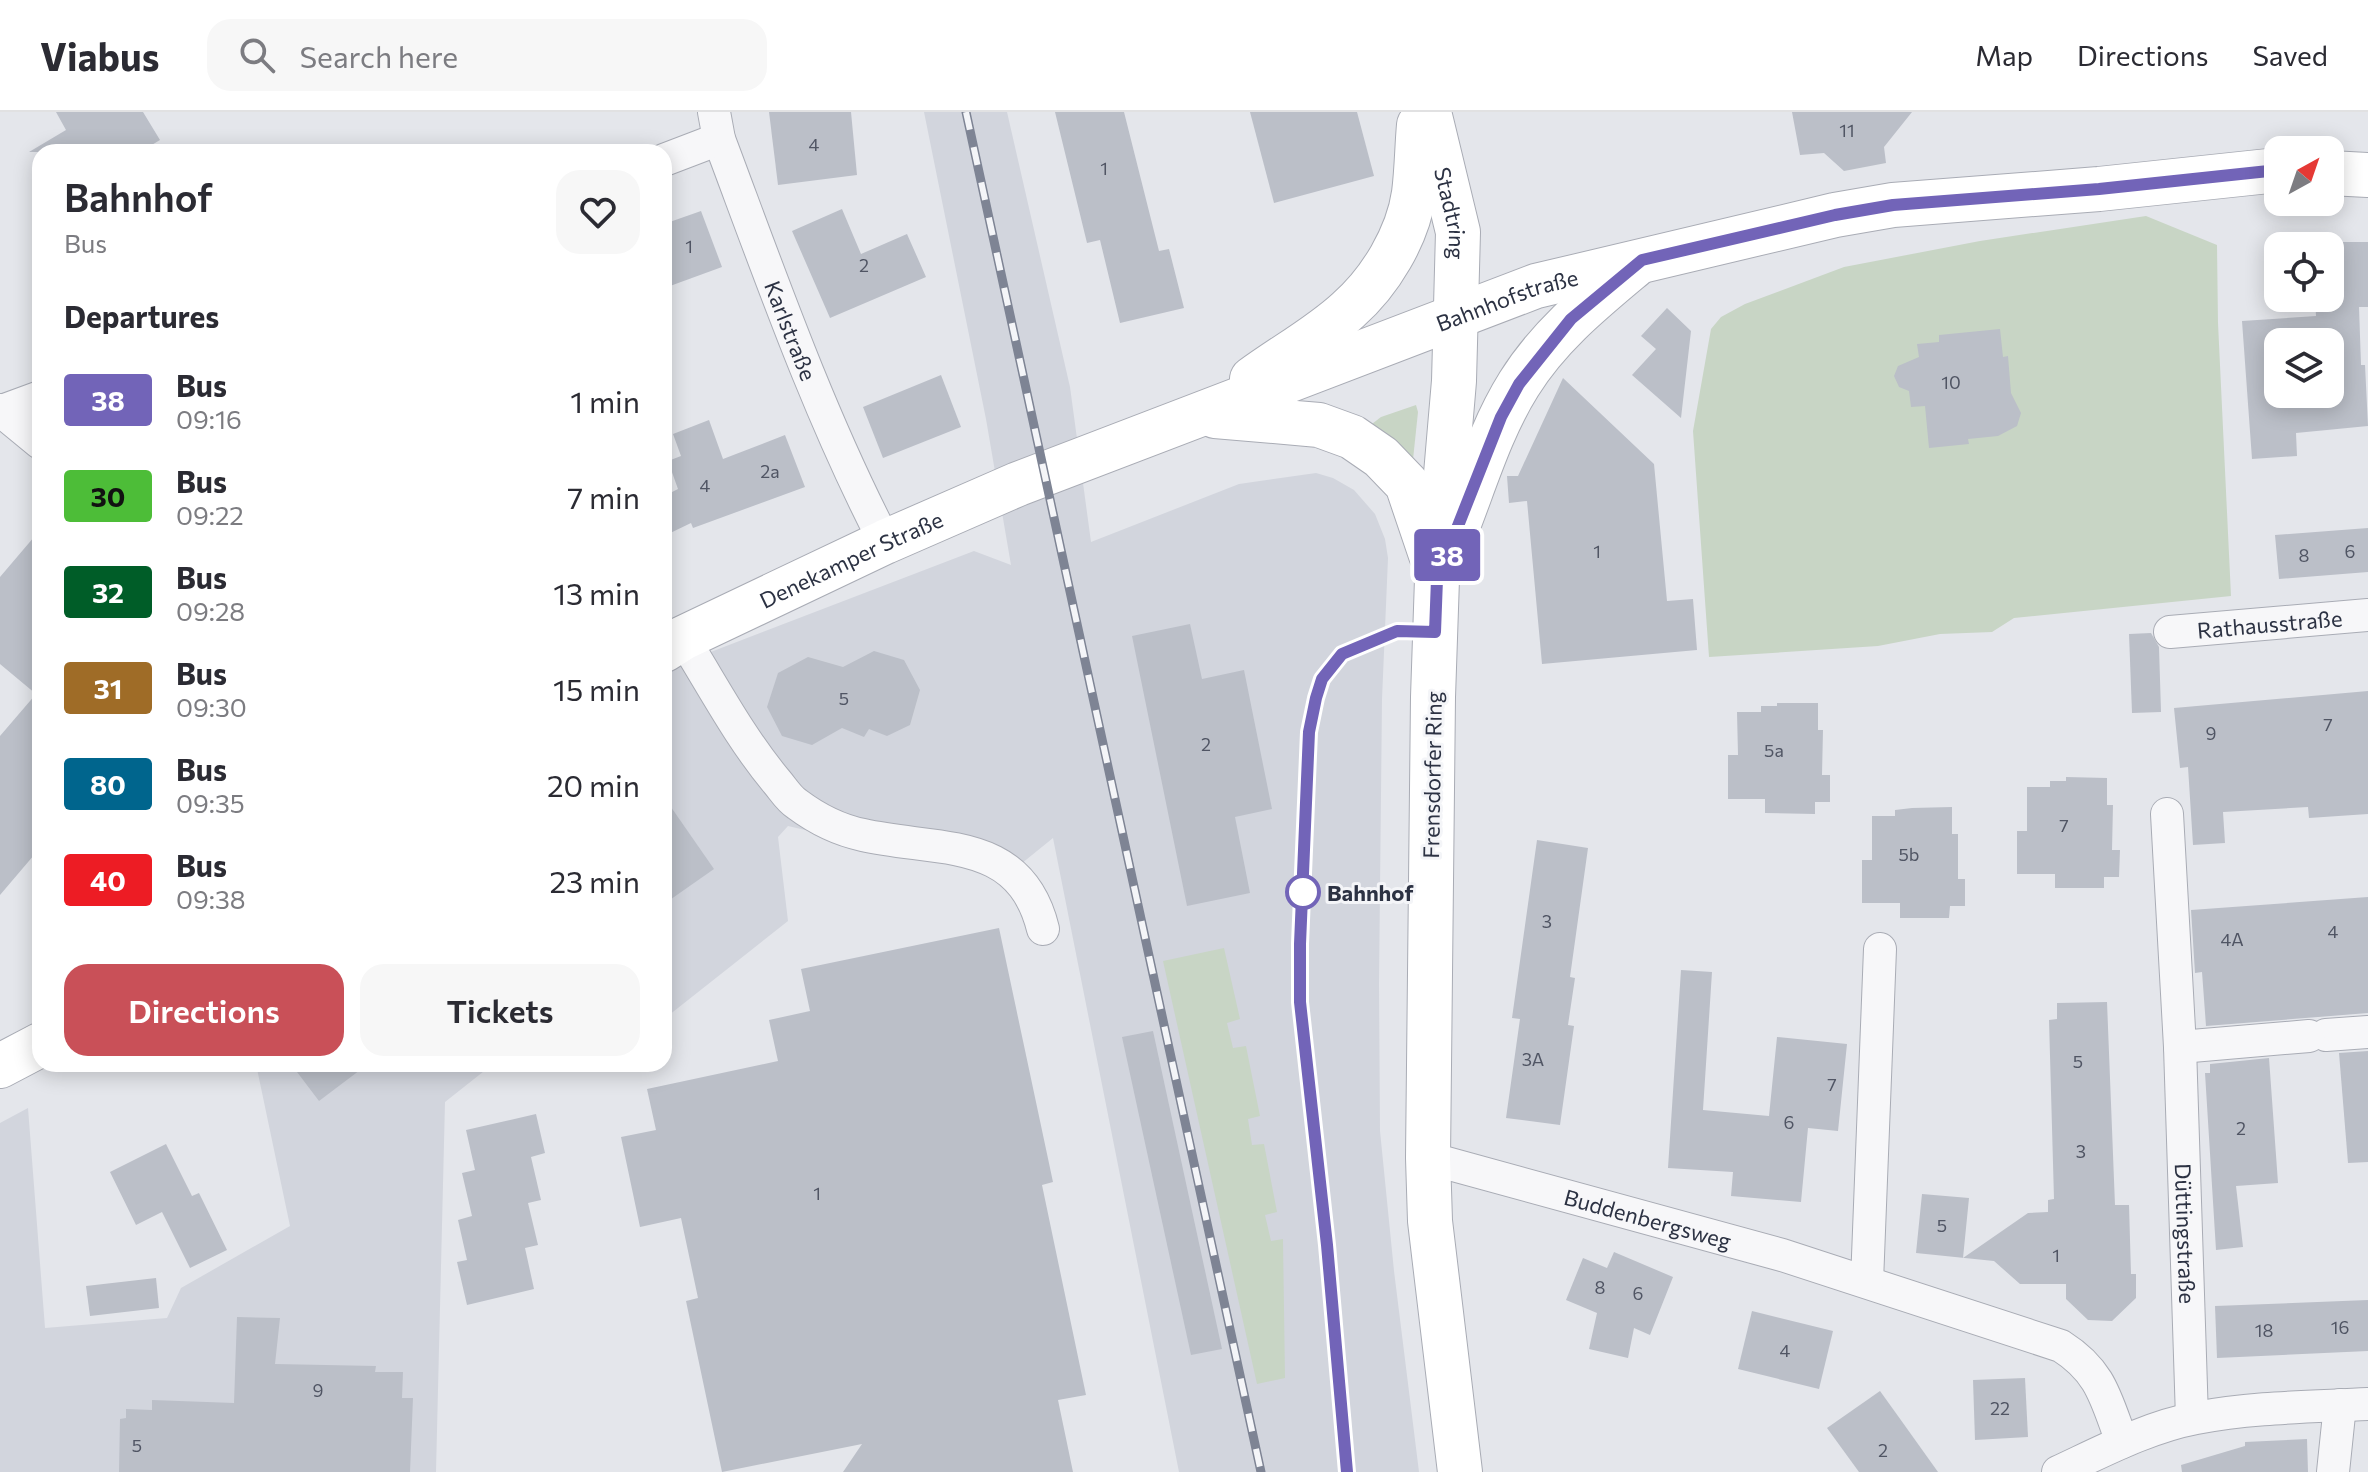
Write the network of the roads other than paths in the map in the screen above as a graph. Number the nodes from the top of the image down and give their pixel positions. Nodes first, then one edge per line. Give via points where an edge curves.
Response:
1 (1419, 112) edge
2 (1429, 112) edge
3 (717, 125) edge
4 (672, 155) edge
5 (2264, 171) edge
6 (2344, 174) edge
7 (2368, 175) edge
8 (1642, 260) junction
9 (1457, 316) junction
10 (32, 400) edge
11 (1, 411) edge
12 (1201, 415) junction
13 (32, 436) edge
14 (1043, 475) joint
15 (885, 542) junction
16 (1437, 579) junction
17 (2368, 615) edge
18 (2170, 632) dead end
19 (674, 644) edge
20 (2167, 814) dead end
21 (1043, 929) dead end
22 (1880, 949) dead end
23 (2368, 1032) edge
24 (2180, 1047) junction
25 (32, 1049) edge
26 (0, 1066) edge
27 (1428, 1158) junction
28 (1867, 1282) junction
29 (2354, 1404) edge
30 (2192, 1418) junction
31 (2122, 1442) junction
32 (1460, 1472) edge
33 (2058, 1472) edge
34 (2333, 1472) edge

1 - 12 street via 1414,195 1403,231 1368,289 1348,311
2 - 9 street, Stadtring via 1458,232
3 - 4 street
3 - 15 street, Karlstraße via 790,327
5 - 8 street, Bahnhofstraße via 1893,205
6 - 7 street
8 - 9 street, Bahnhofstraße via 1536,286
8 - 16 street via 1571,319 1519,384
9 - 12 street, Bahnhofstraße
9 - 16 street, Frensdorfer Ring
10 - 11 street
11 - 13 street
12 - 14 street, Bahnhofstraße
12 - 16 street via 1319,425 1372,450 1407,484
14 - 15 street, Denekamper Straße
15 - 19 street, Denekamper Straße
16 - 27 street, Frensdorfer Ring
17 - 18 street, Rathausstraße
19 - 21 street via 794,803 829,824 863,835 955,847 993,860 1019,878 1038,907
20 - 24 street, Düttingstraße
22 - 28 street
23 - 24 street
24 - 30 street, Düttingstraße
25 - 26 street
27 - 28 street, Buddenbergsweg
27 - 32 street, Frensdorfer Ring via 1430,1221
28 - 31 street, Buddenbergsweg via 2061,1346 2099,1382
29 - 30 street
29 - 34 street
30 - 31 street
31 - 33 street

